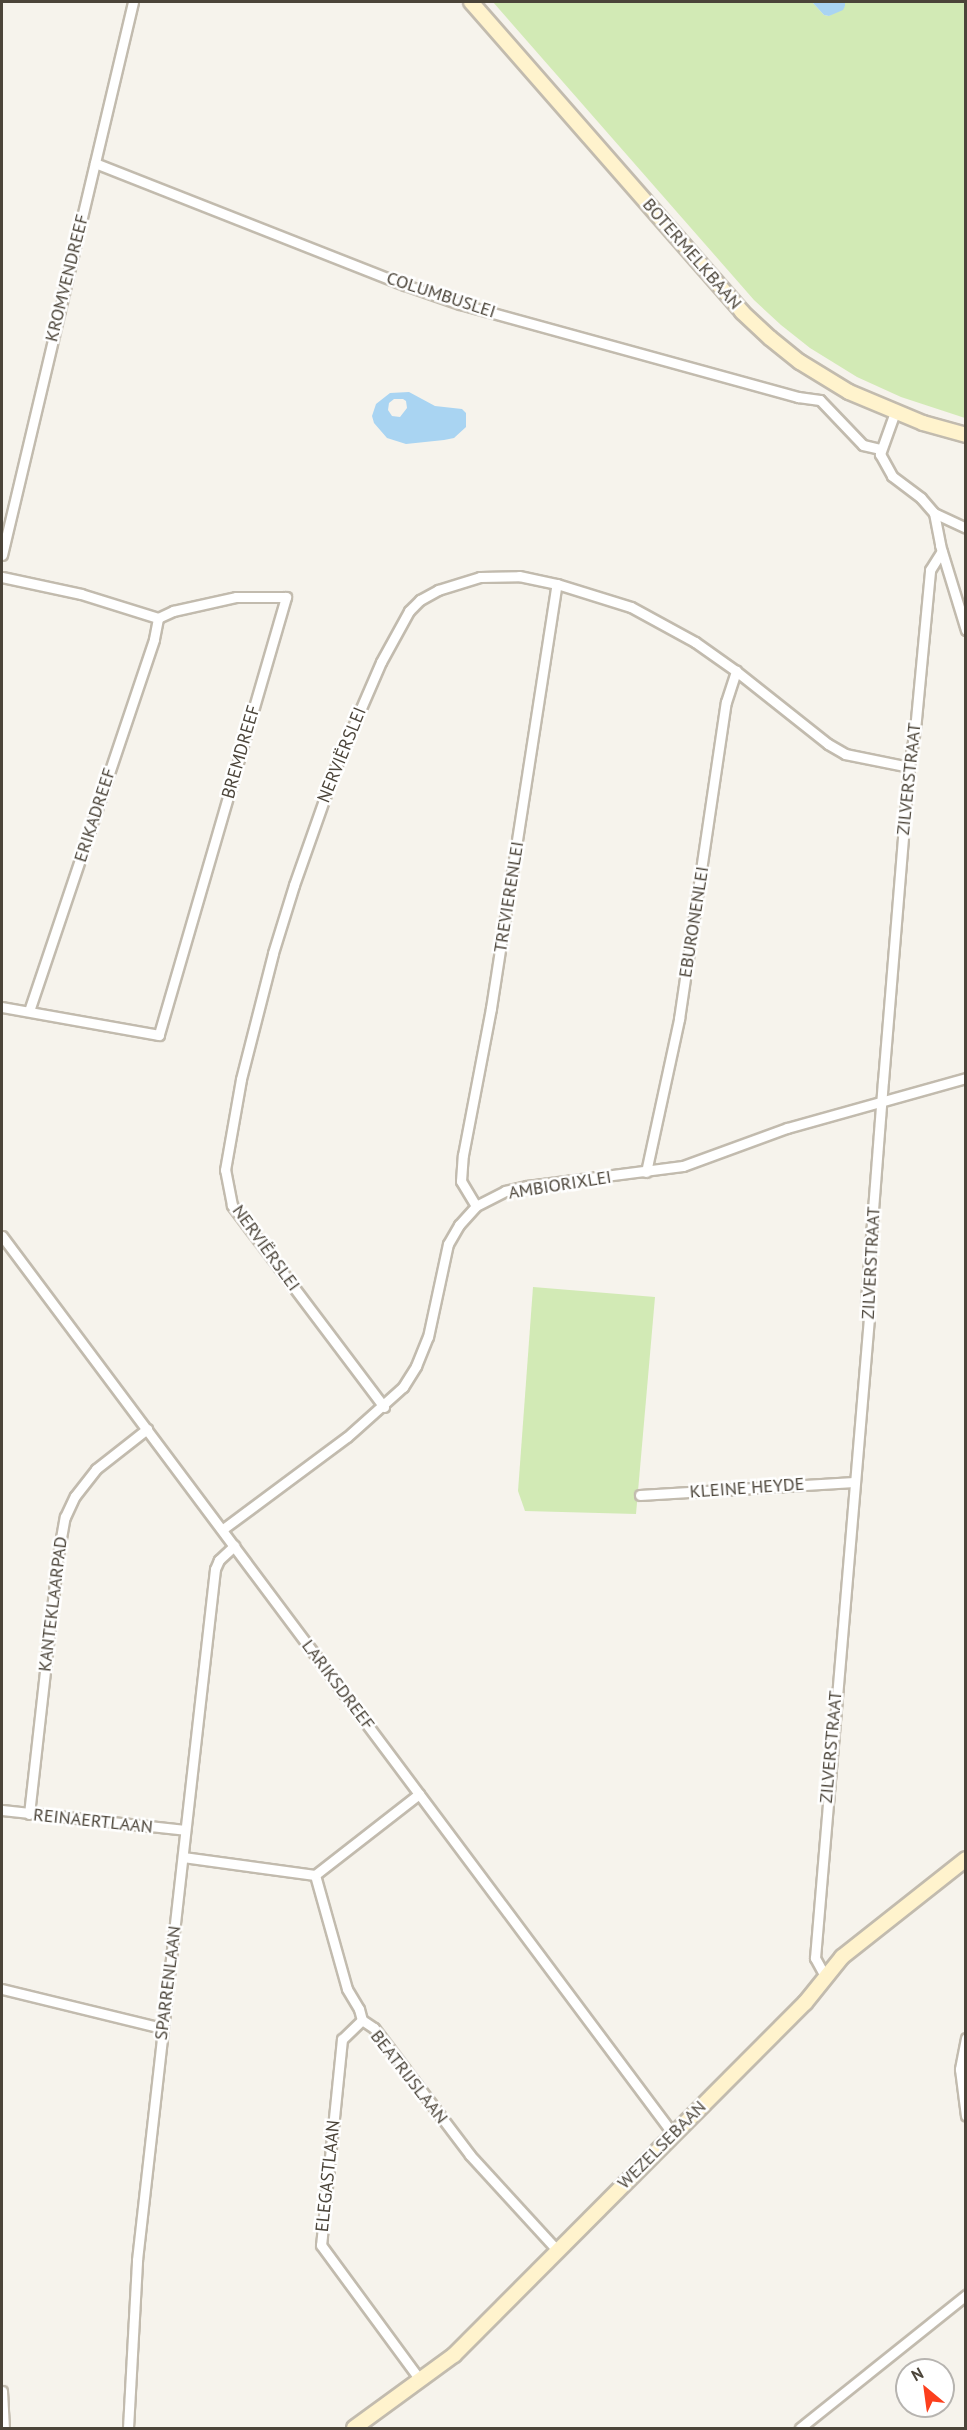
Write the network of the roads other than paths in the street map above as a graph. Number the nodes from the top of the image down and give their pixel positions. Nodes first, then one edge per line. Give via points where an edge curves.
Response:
1 (133, 2) edge
2 (471, 2) edge
3 (95, 163) junction
4 (895, 412) junction
5 (966, 435) edge
6 (880, 449) junction
7 (2, 508) edge
8 (934, 513) junction
9 (11, 515) junction
10 (966, 528) edge
11 (942, 551) junction
12 (2, 555) edge
13 (2, 577) edge
14 (557, 584) junction
15 (158, 618) junction
16 (966, 630) edge
17 (736, 670) junction
18 (909, 767) junction
19 (2, 1007) edge
20 (29, 1011) junction
21 (966, 1078) edge
22 (883, 1101) junction
23 (646, 1172) junction
24 (476, 1206) junction
25 (2, 1236) edge
26 (384, 1407) junction
27 (147, 1429) junction
28 (854, 1482) junction
29 (640, 1495) dead end
30 (223, 1529) junction
31 (234, 1546) junction
32 (419, 1794) junction
33 (2, 1810) edge
34 (29, 1814) junction
35 (185, 1830) junction
36 (183, 1857) junction
37 (966, 1859) edge
38 (315, 1875) junction
39 (825, 1976) junction
40 (2, 1989) edge
41 (362, 2020) junction
42 (162, 2028) junction
43 (966, 2038) edge
44 (966, 2116) edge
45 (673, 2134) junction
46 (557, 2250) junction
47 (966, 2295) edge
48 (420, 2380) junction
49 (2, 2391) edge
50 (4, 2428) edge
51 (128, 2428) edge
52 (354, 2428) edge
53 (800, 2428) edge

1 - 3 street, KROMVENDREEF
2 - 4 street, BOTERMELKBAAN via 742,312 800,362 849,392
3 - 6 street, COLUMBUSLEI via 449,300 820,400 863,445
3 - 9 street, KROMVENDREEF
4 - 5 street, BOTERMELKBAAN
4 - 6 street
6 - 8 street via 892,476
7 - 9 street
8 - 10 street
8 - 11 street
9 - 12 street, KROMVENDREEF
11 - 16 street
11 - 18 street, ZILVERSTRAAT via 930,570
13 - 15 street via 81,594
14 - 17 street, NERVIËRSLEI via 631,607
14 - 24 street, TREVIERENLEI via 501,949 463,1155 461,1181
14 - 26 street, NERVIËRSLEI via 519,576 480,577 438,590 409,611 381,662 336,766 273,953 241,1079 225,1170 232,1205
15 - 20 street, ERIKADREEF
15 - 20 street, BREMDREEF via 236,597 286,597 159,1035
17 - 18 street, NERVIËRSLEI via 845,754
17 - 23 street, EBURONENLEI via 726,702 679,1019
18 - 22 street, ZILVERSTRAAT
19 - 20 street, BREMDREEF
21 - 22 street, AMBIORIXLEI
22 - 23 street, AMBIORIXLEI via 787,1128 683,1166
22 - 28 street, ZILVERSTRAAT
23 - 24 street, AMBIORIXLEI via 527,1186 505,1191
24 - 26 street, AMBIORIXLEI via 448,1244 428,1336 416,1366
25 - 27 street, LARIKSDREEF
26 - 30 street, AMBIORIXLEI
27 - 30 street, LARIKSDREEF
27 - 34 street, KANTEKLAARPAD via 96,1469 65,1517
28 - 29 street, KLEINE HEYDE
28 - 39 street, ZILVERSTRAAT via 815,1958
30 - 31 street, LARIKSDREEF
31 - 32 street, LARIKSDREEF
31 - 35 street, SPARRENLAAN via 215,1569
32 - 38 street
32 - 45 street, LARIKSDREEF
33 - 34 street, REINAERTLAAN
34 - 35 street, REINAERTLAAN
35 - 36 street, SPARRENLAAN
36 - 38 street
36 - 42 street, SPARRENLAAN
37 - 39 street, WEZELSEBAAN via 842,1957
38 - 41 street, BEATRIJSLAAN via 347,1989
39 - 45 street, WEZELSEBAAN via 805,2002
40 - 42 street
41 - 46 street, BEATRIJSLAAN via 374,2028 470,2155
41 - 48 street, ELEGASTLAAN via 342,2039 321,2246
42 - 51 street, SPARRENLAAN via 133,2305
43 - 44 street via 960,2069
45 - 46 street, WEZELSEBAAN
46 - 48 street, WEZELSEBAAN via 454,2355
47 - 53 street
48 - 52 street, WEZELSEBAAN
49 - 50 street

